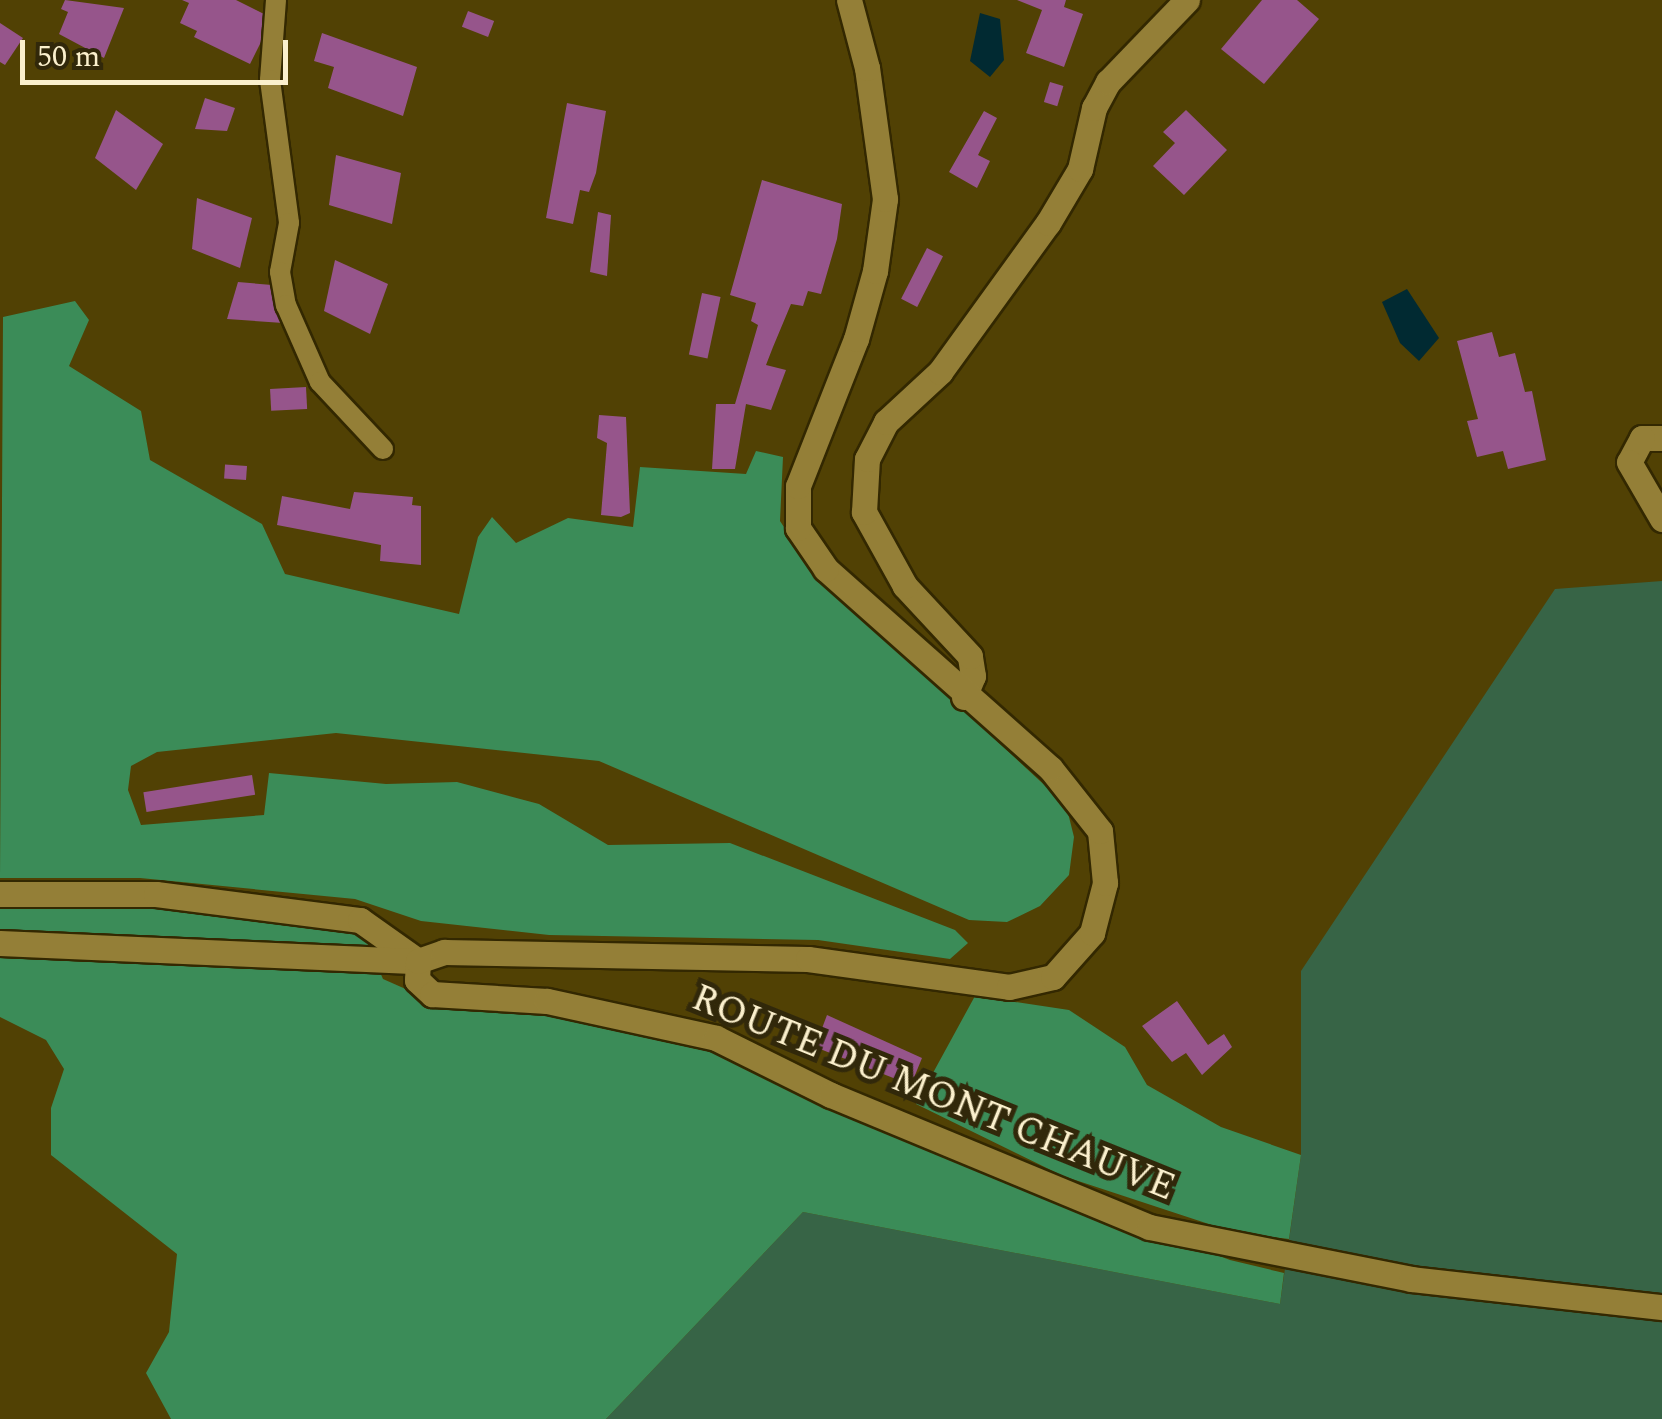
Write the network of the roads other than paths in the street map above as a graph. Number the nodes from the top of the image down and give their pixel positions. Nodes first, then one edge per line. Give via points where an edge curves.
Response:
1 (276, 0) edge
2 (849, 0) edge
3 (1187, 0) edge
4 (1662, 438) edge
5 (383, 449) dead end
6 (1662, 519) edge
7 (964, 697) junction
8 (0, 894) edge
9 (0, 943) edge
10 (418, 961) junction
11 (1662, 1307) edge

1 - 5 lane via 270,80 290,223 280,272 286,305 320,382
2 - 7 street, ROUTE DU MONT CHAUVE via 867,68 885,200 876,271 856,339 798,486 798,528 826,569
3 - 7 street via 1108,82 1094,108 1080,169 1048,223 940,372 886,422 867,459 864,512 905,586 970,656 973,676
4 - 6 street via 1642,438 1629,462
7 - 10 street, ROUTE DU MONT CHAUVE via 1050,768 1100,831 1105,883 1092,933 1052,977 1009,987 808,959 670,954 444,952
8 - 10 street via 156,894 360,920
9 - 10 street
10 - 11 street, ROUTE DU MONT CHAUVE via 417,980 432,994 566,1004 716,1038 831,1095 1149,1227 1411,1279

